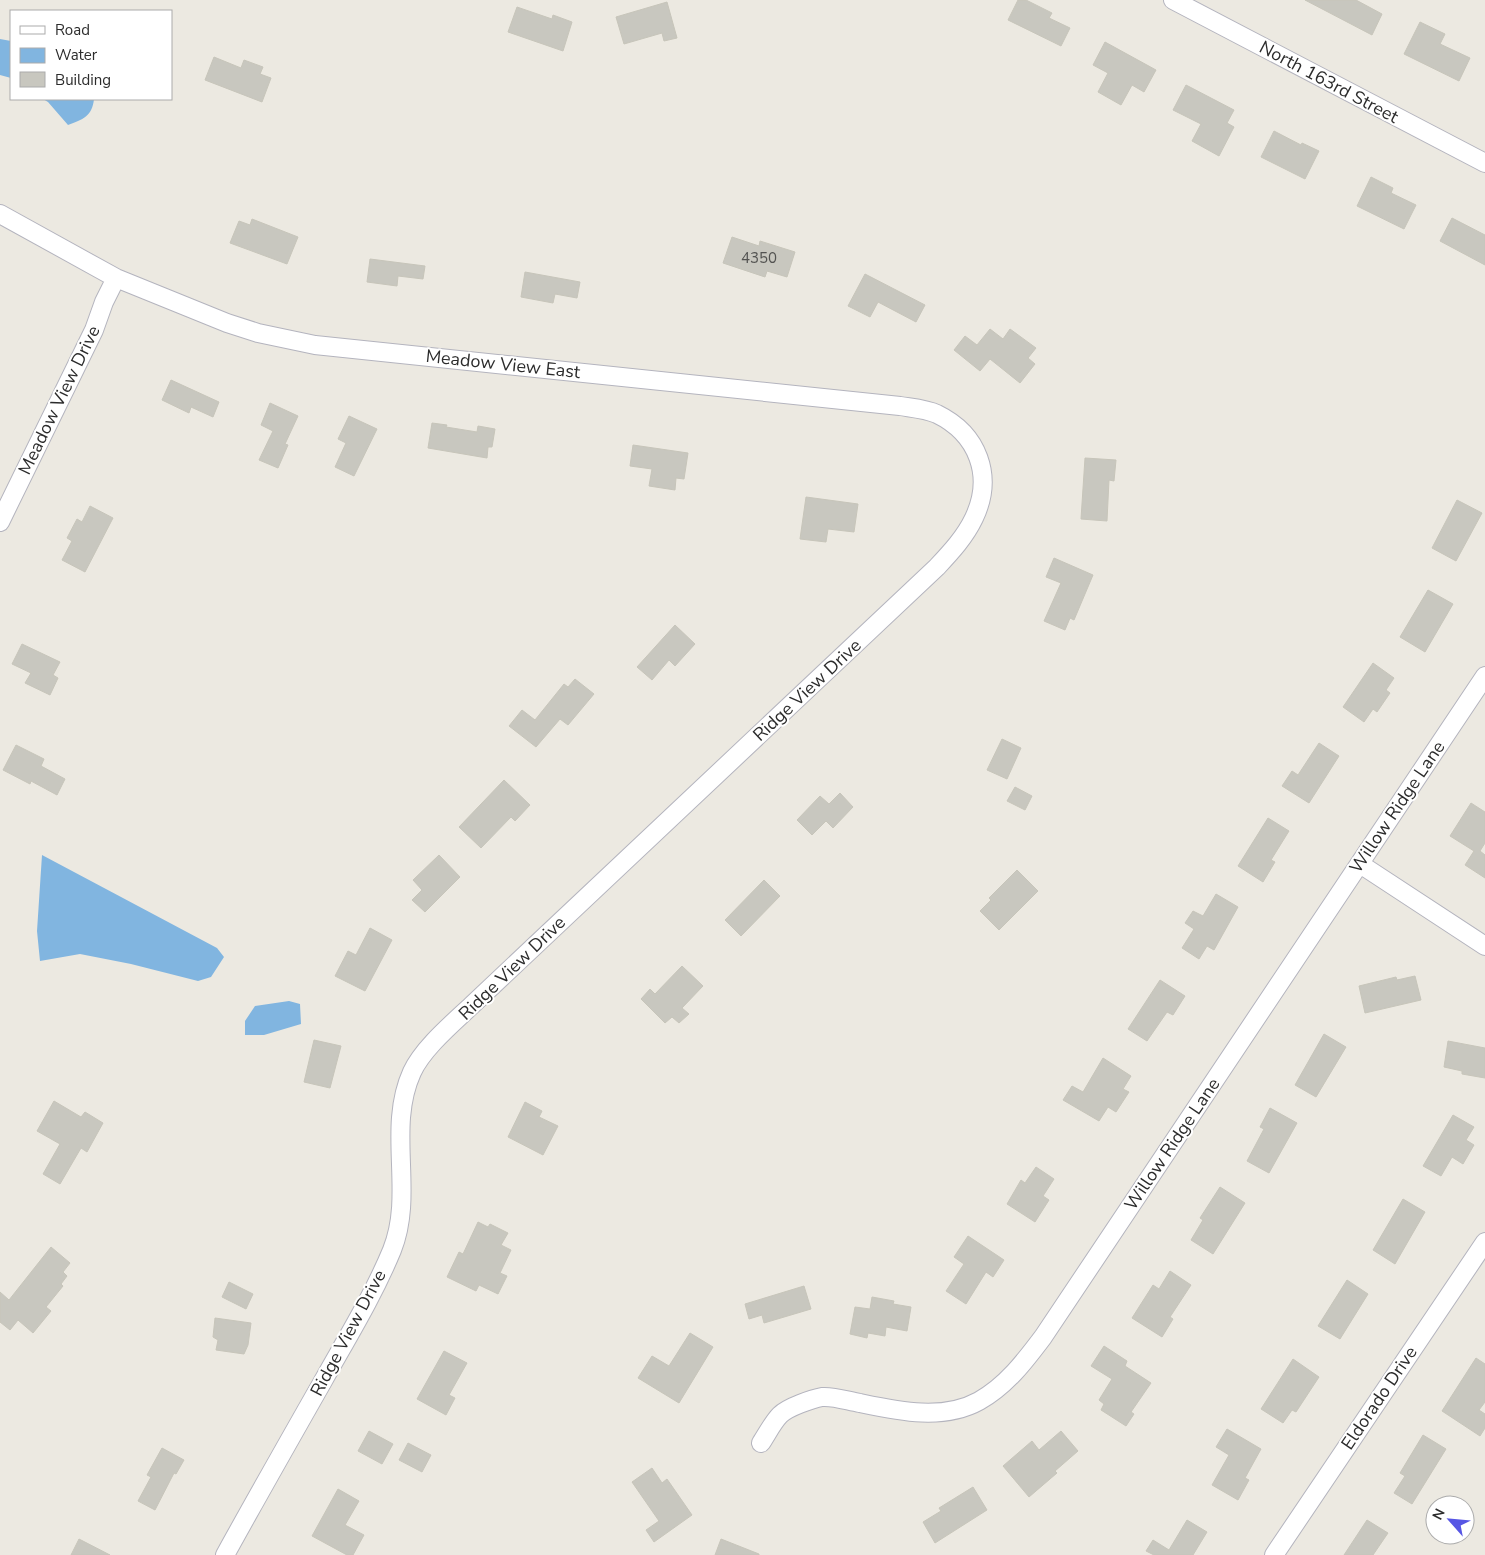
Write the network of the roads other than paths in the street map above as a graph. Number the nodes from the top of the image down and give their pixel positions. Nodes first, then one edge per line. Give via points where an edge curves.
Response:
1 (1173, 0) edge
2 (1485, 163) edge
3 (0, 214) edge
4 (116, 278) junction
5 (982, 491) joint
6 (0, 522) edge
7 (1485, 676) edge
8 (1360, 864) junction
9 (1485, 946) edge
10 (1485, 1242) edge
11 (761, 1443) dead end
12 (225, 1555) edge
13 (1274, 1555) edge

1 - 2 street, North 163rd Street
3 - 4 street, Meadow View East
4 - 5 street, Meadow View East via 235,326 315,345 922,409 936,413 965,434 979,458
4 - 6 street, Meadow View Drive
5 - 12 street, Ridge View Drive via 974,519 937,567 423,1054 405,1091 400,1115 402,1202 400,1226 392,1248 361,1314
7 - 8 street, Willow Ridge Lane
8 - 9 street
8 - 11 street, Willow Ridge Lane via 1023,1364 997,1389 978,1402 958,1409 928,1413 904,1411 823,1397 802,1403 781,1414
10 - 13 street, Eldorado Drive

